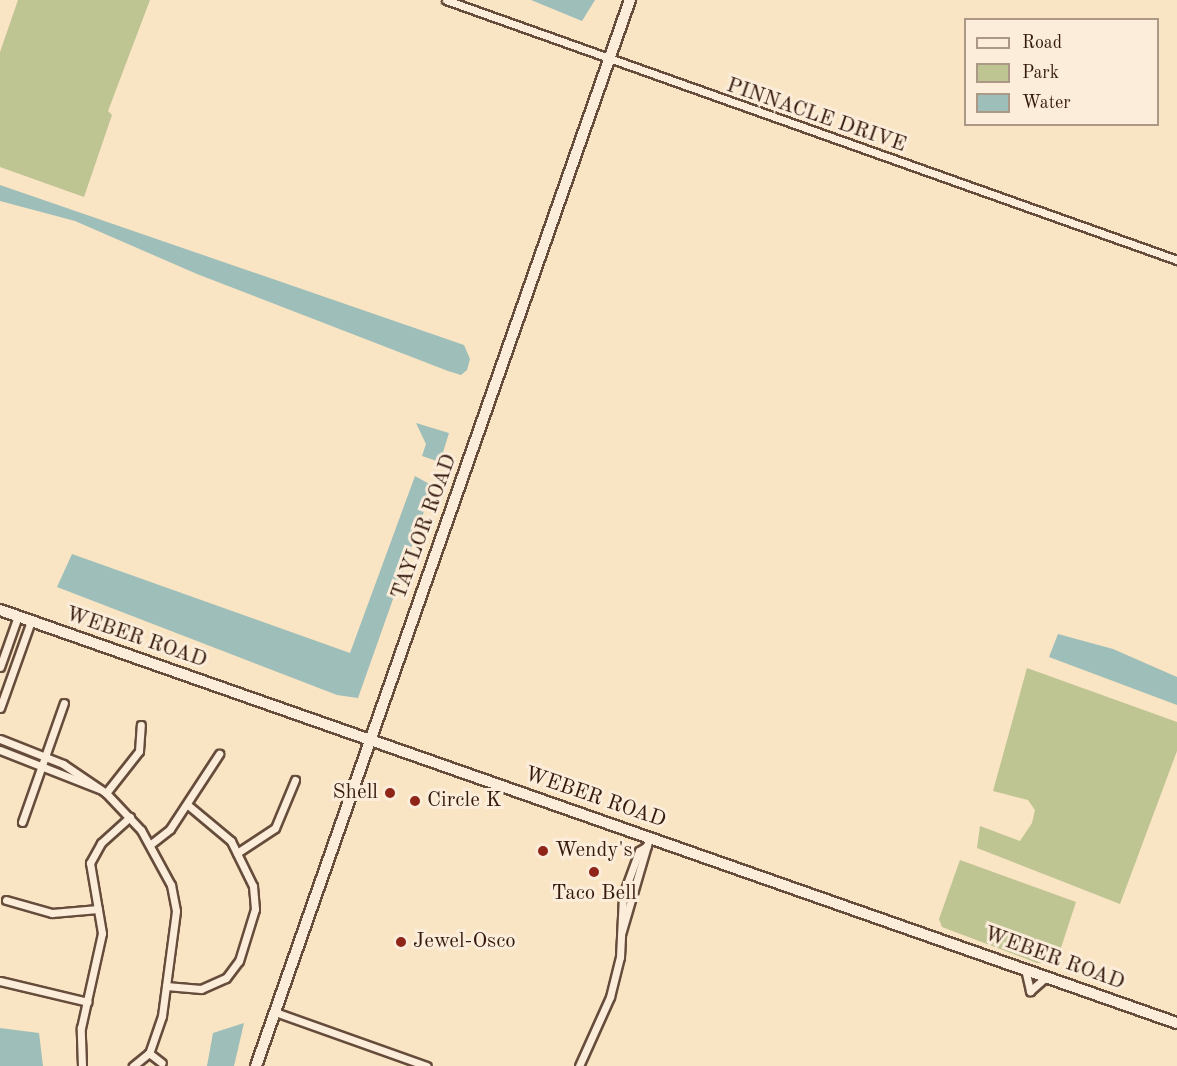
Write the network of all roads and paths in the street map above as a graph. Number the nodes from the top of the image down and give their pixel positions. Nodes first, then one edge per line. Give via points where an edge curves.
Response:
1 (446, 0) edge
2 (630, 0) edge
3 (609, 62) junction
4 (1177, 260) edge
5 (0, 610) edge
6 (18, 616) junction
7 (32, 621) junction
8 (0, 667) edge
9 (64, 703) dead end
10 (0, 708) edge
11 (141, 725) dead end
12 (0, 740) edge
13 (370, 741) junction
14 (0, 750) edge
15 (219, 754) dead end
16 (46, 756) junction
17 (42, 765) junction
18 (295, 780) dead end
19 (105, 792) junction
20 (188, 805) junction
21 (130, 817) junction
22 (22, 822) dead end
23 (649, 842) junction
24 (151, 844) junction
25 (237, 853) junction
26 (6, 900) dead end
27 (98, 909) junction
28 (1025, 969) junction
29 (1046, 977) junction
30 (0, 981) edge
31 (166, 986) junction
32 (88, 1002) junction
33 (275, 1012) junction
34 (1177, 1023) edge
35 (149, 1053) junction
36 (162, 1063) dead end
37 (82, 1066) edge
38 (134, 1066) edge
39 (256, 1066) edge
40 (427, 1066) edge
41 (579, 1066) edge

1 - 3 street, PINNACLE DRIVE
2 - 3 main road, TAYLOR ROAD
3 - 4 street, PINNACLE DRIVE
3 - 13 main road, TAYLOR ROAD
5 - 6 main road, WEBER ROAD
6 - 7 main road, WEBER ROAD
6 - 8 street
7 - 10 street
7 - 13 main road, WEBER ROAD
9 - 16 street
11 - 19 street via 139,751
12 - 16 street
13 - 23 main road, WEBER ROAD
13 - 33 main road, TAYLOR ROAD
14 - 17 street
15 - 20 street
16 - 17 street
16 - 19 street
17 - 19 street
17 - 22 street
18 - 25 street via 275,828
19 - 21 street
20 - 24 street
20 - 25 street via 226,834
21 - 24 street
21 - 27 street via 92,858 89,874
23 - 28 main road, WEBER ROAD
23 - 41 street via 639,851 623,895 622,930 610,997
24 - 31 street via 176,903
25 - 31 street via 255,902 236,966 206,988
26 - 27 street via 52,913
27 - 32 street via 101,942
28 - 29 main road, WEBER ROAD
28 - 29 street via 1030,991
29 - 34 main road, WEBER ROAD
30 - 32 street
31 - 35 street
32 - 37 street via 80,1038
33 - 39 main road, TAYLOR ROAD
33 - 40 street
35 - 36 street
35 - 38 street

